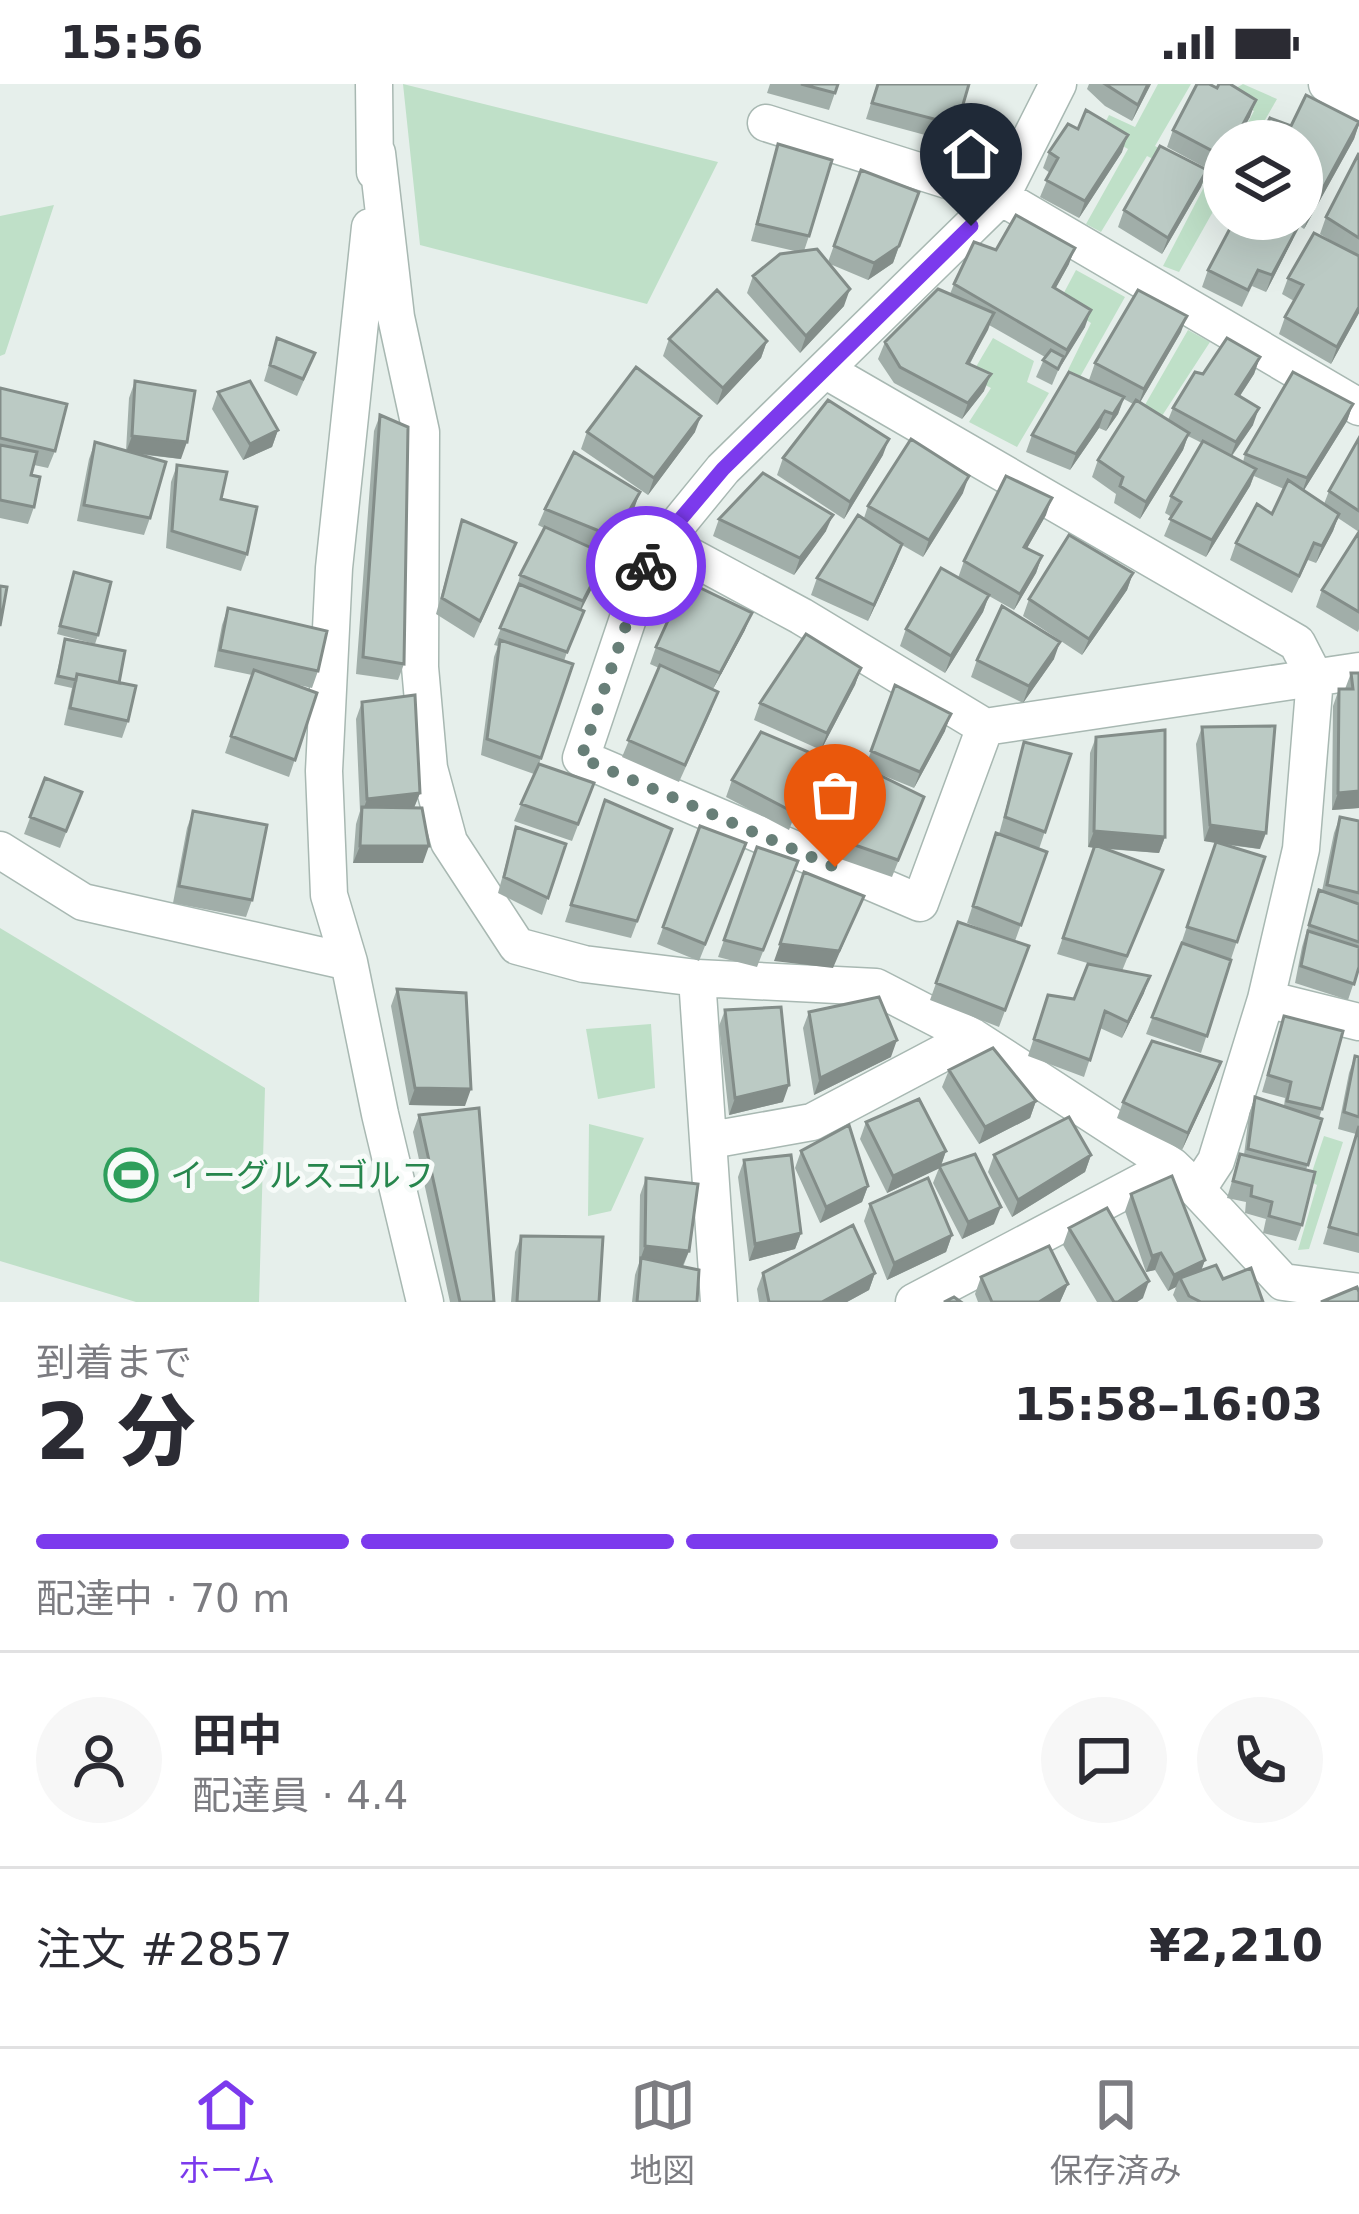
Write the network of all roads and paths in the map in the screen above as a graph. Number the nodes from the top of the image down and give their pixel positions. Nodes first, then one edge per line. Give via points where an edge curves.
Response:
1 (374, 84) edge
2 (1058, 84) edge
3 (766, 123) dead end
4 (377, 153) junction
5 (1001, 197) junction
6 (825, 370) junction
7 (1359, 407) edge
8 (662, 541) junction
9 (1359, 671) edge
10 (1315, 678) junction
11 (985, 727) junction
12 (0, 850) edge
13 (349, 962) junction
14 (697, 978) junction
15 (1265, 999) junction
16 (1359, 1022) edge
17 (973, 1037) junction
18 (711, 1140) junction
19 (1185, 1178) junction
20 (1287, 1292) edge
21 (1359, 1292) edge
22 (425, 1302) edge
23 (719, 1302) edge
24 (914, 1302) edge

1 - 4 street
2 - 5 street
3 - 5 street
4 - 13 street via 334,568 324,772 329,896
4 - 14 street via 396,317 421,432 420,667 429,768 449,842 518,946 584,964
5 - 6 street
5 - 7 street
6 - 8 street
6 - 10 street via 1297,643
8 - 11 street
8 - 11 street via 647,562 581,758 920,903
9 - 10 street
10 - 11 street
10 - 15 street via 1301,849
12 - 13 street via 82,902
13 - 22 street
14 - 17 street via 876,987
14 - 18 street
15 - 16 street
15 - 19 street via 1216,1161
17 - 18 street via 812,1122
17 - 19 street
18 - 23 street
19 - 20 street
19 - 24 street
20 - 21 street

